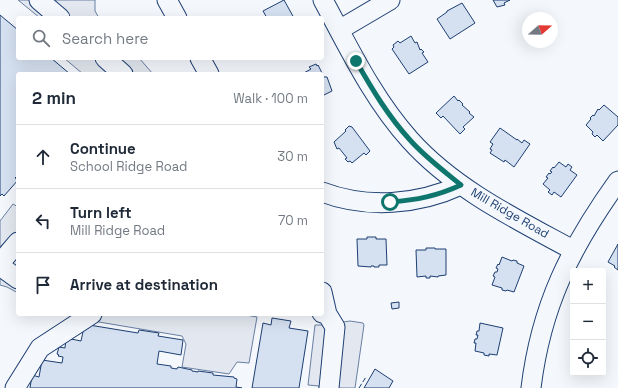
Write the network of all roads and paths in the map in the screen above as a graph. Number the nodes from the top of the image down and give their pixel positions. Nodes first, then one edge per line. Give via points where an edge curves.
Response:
1 (40, 0) edge
2 (167, 0) edge
3 (323, 0) edge
4 (390, 0) edge
5 (58, 16) edge
6 (176, 16) edge
7 (340, 30) junction
8 (107, 60) edge
9 (121, 72) edge
10 (618, 181) edge
11 (461, 185) junction
12 (324, 193) edge
13 (16, 244) edge
14 (573, 250) junction
15 (0, 263) edge
16 (0, 266) edge
17 (16, 278) edge
18 (324, 314) edge
19 (89, 316) edge
20 (15, 388) edge
21 (329, 388) edge
22 (530, 388) edge

1 - 5 street
2 - 6 street
3 - 7 street, Mill Ridge Road
4 - 7 street
7 - 11 street, Mill Ridge Road via 389,114 410,140
8 - 9 street
10 - 14 street
11 - 12 street via 431,197 390,202 360,202
11 - 14 street, Mill Ridge Road via 520,222
13 - 15 street
14 - 22 street via 560,276 544,321
16 - 17 street
18 - 21 street via 335,327
19 - 20 street via 40,348

